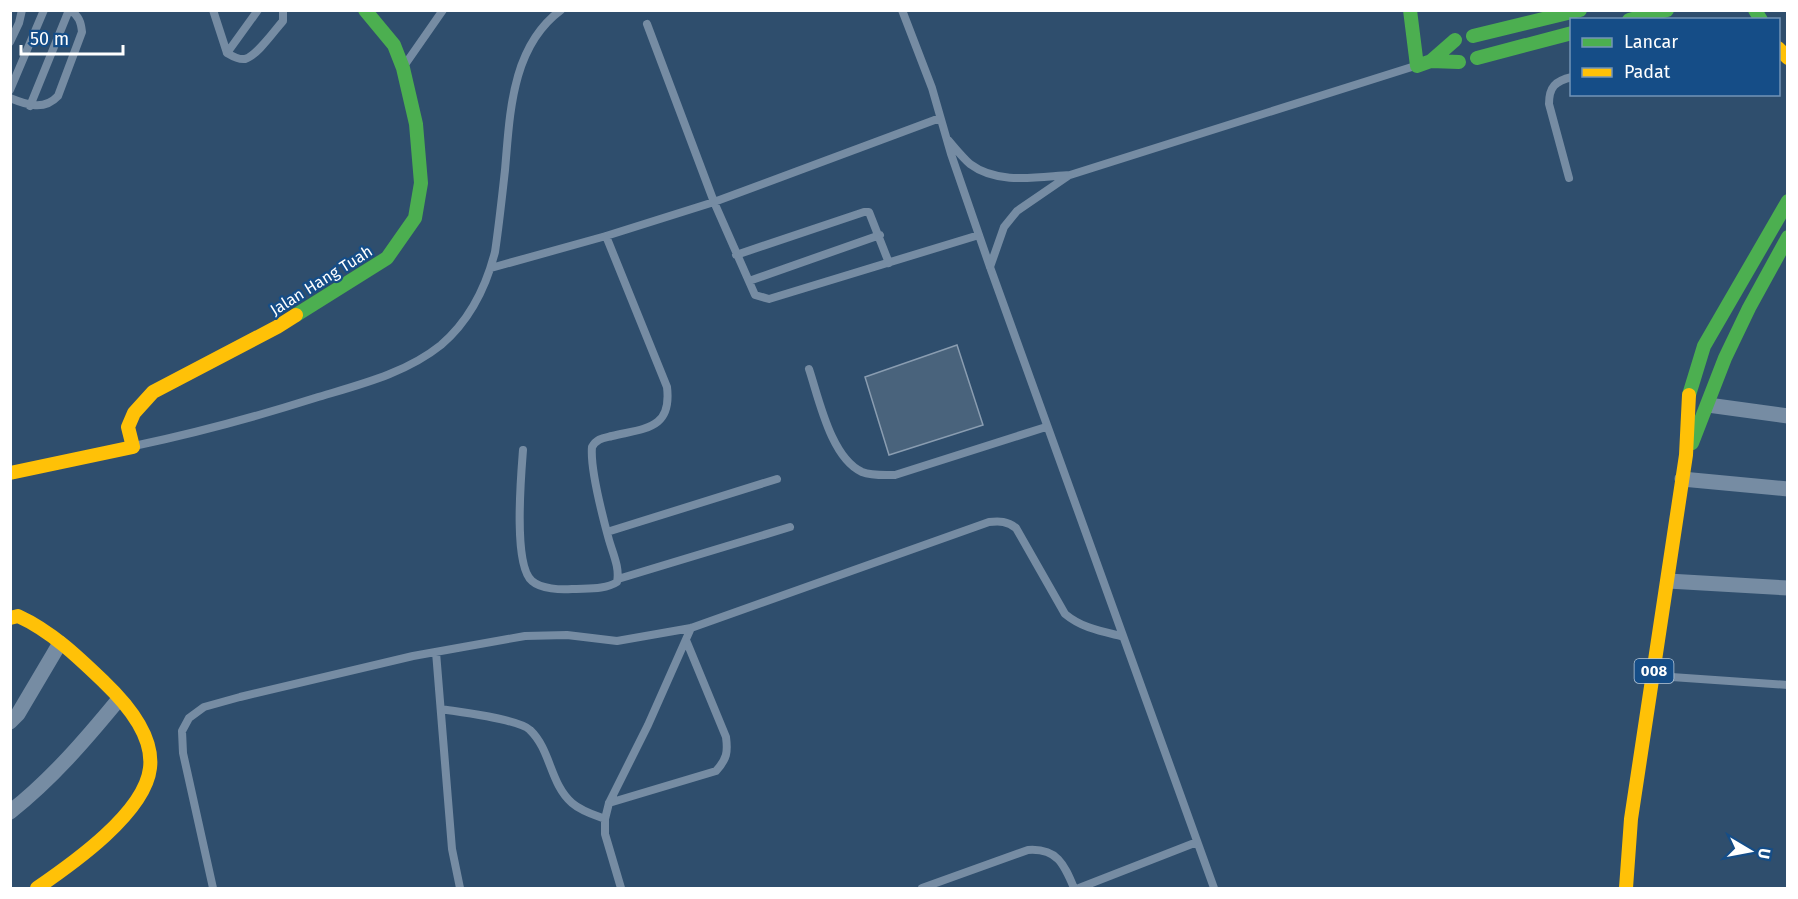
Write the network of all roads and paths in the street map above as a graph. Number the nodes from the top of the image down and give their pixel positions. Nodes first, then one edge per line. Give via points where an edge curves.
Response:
1 (22, 10) edge
2 (44, 10) edge
3 (70, 10) edge
4 (220, 10) edge
5 (258, 10) edge
6 (283, 10) edge
7 (365, 10) edge
8 (443, 10) edge
9 (561, 10) edge
10 (902, 10) edge
11 (1410, 10) edge
12 (1580, 10) edge
13 (1668, 10) edge
14 (214, 15) edge
15 (1637, 18) edge
16 (1534, 22) junction
17 (647, 24) dead end
18 (1570, 33) edge
19 (1473, 36) dead end
20 (1455, 40) dead end
21 (1539, 41) junction
22 (10, 42) edge
23 (227, 53) junction
24 (1477, 58) dead end
25 (1431, 61) junction
26 (1459, 62) dead end
27 (1417, 66) junction
28 (403, 68) junction
29 (1570, 78) edge
30 (10, 90) edge
31 (10, 98) edge
32 (30, 106) junction
33 (940, 118) junction
34 (946, 138) junction
35 (1070, 175) junction
36 (1569, 178) dead end
37 (1788, 201) edge
38 (714, 202) junction
39 (606, 236) junction
40 (880, 236) junction
41 (979, 236) junction
42 (1788, 237) edge
43 (736, 255) junction
44 (1781, 260) edge
45 (889, 263) junction
46 (990, 267) junction
47 (491, 268) junction
48 (749, 282) junction
49 (809, 369) dead end
50 (1708, 405) junction
51 (1788, 416) edge
52 (1046, 427) junction
53 (133, 447) junction
54 (523, 450) dead end
55 (1686, 455) junction
56 (10, 473) edge
57 (777, 479) dead end
58 (1682, 479) junction
59 (1788, 489) edge
60 (790, 526) dead end
61 (607, 532) junction
62 (618, 579) junction
63 (1668, 581) junction
64 (1788, 588) edge
65 (10, 618) edge
66 (691, 628) junction
67 (1121, 636) junction
68 (686, 640) junction
69 (60, 643) junction
70 (436, 652) junction
71 (1654, 676) junction
72 (1788, 685) edge
73 (119, 699) junction
74 (441, 709) junction
75 (10, 722) edge
76 (609, 803) junction
77 (10, 812) edge
78 (605, 819) junction
79 (1197, 842) junction
80 (37, 888) edge
81 (213, 888) edge
82 (460, 888) edge
83 (621, 888) edge
84 (922, 888) edge
85 (1074, 888) edge
86 (1079, 888) edge
87 (1214, 888) edge
88 (1626, 888) edge

1 - 22 lane
2 - 30 lane
3 - 32 lane
3 - 32 lane via 77,14 82,32 58,96 52,102
4 - 14 lane
5 - 23 lane
6 - 23 lane via 283,21 255,53 246,59 236,59
7 - 28 main road, Jalan Hang Tuah via 394,45
8 - 28 lane
9 - 47 lane via 534,39 521,64 514,90
10 - 33 lane
11 - 27 main road
12 - 16 main road
13 - 15 main road
14 - 23 lane
16 - 19 main road
16 - 21 main road
17 - 38 lane
18 - 21 main road
20 - 25 main road
21 - 24 main road
25 - 26 main road
25 - 27 main road
27 - 35 lane
28 - 53 main road, Jalan Hang Tuah via 416,124 421,183 415,218 402,240 387,258 277,327 153,392 128,427
29 - 36 lane via 1552,86 1549,94
31 - 32 lane
33 - 34 lane
33 - 38 lane
34 - 35 lane via 970,164 987,173 1021,178
34 - 41 lane
35 - 46 lane via 1017,212 1004,227
37 - 55 main road, 008 via 1704,346 1687,400
38 - 39 lane
38 - 43 lane
39 - 47 lane
39 - 61 lane via 669,399 659,422 599,439 592,447
40 - 43 lane via 869,212 864,212
40 - 45 lane
40 - 48 lane
41 - 45 lane
41 - 46 lane
42 - 44 main road, 008
43 - 48 lane
44 - 50 main road, 008 via 1725,358
45 - 48 lane via 769,299 755,295
46 - 52 lane
47 - 53 lane via 478,299 460,326 414,363 369,382 277,410
49 - 52 lane via 834,440 850,464 863,472 895,475
50 - 51 street
50 - 55 main road, 008
52 - 67 lane
53 - 56 main road
54 - 62 lane via 519,518 523,562 530,580 566,590 606,587
55 - 58 main road, 008
57 - 61 lane
58 - 59 street
58 - 63 main road, 008
60 - 62 lane
61 - 62 lane
63 - 64 street
63 - 71 main road, 008
65 - 69 main road via 24,618
66 - 67 lane via 1000,521 1016,528 1065,614 1089,629
66 - 68 lane
66 - 70 lane via 617,641 567,635 525,636
67 - 79 lane
68 - 76 lane
68 - 76 lane via 726,737 726,761 716,771
69 - 73 main road
69 - 75 street
70 - 74 lane
70 - 81 lane via 240,697 204,707 189,718 182,731 183,753
71 - 72 lane
71 - 88 main road, 008 via 1631,819
73 - 77 street via 78,749
73 - 80 main road via 147,744 150,768 144,789 87,853
74 - 78 lane via 530,729 565,795 580,808
74 - 82 lane via 452,849
76 - 78 lane
78 - 83 lane via 605,834
79 - 86 lane
79 - 87 lane
84 - 85 lane via 1028,850 1042,849 1059,860

